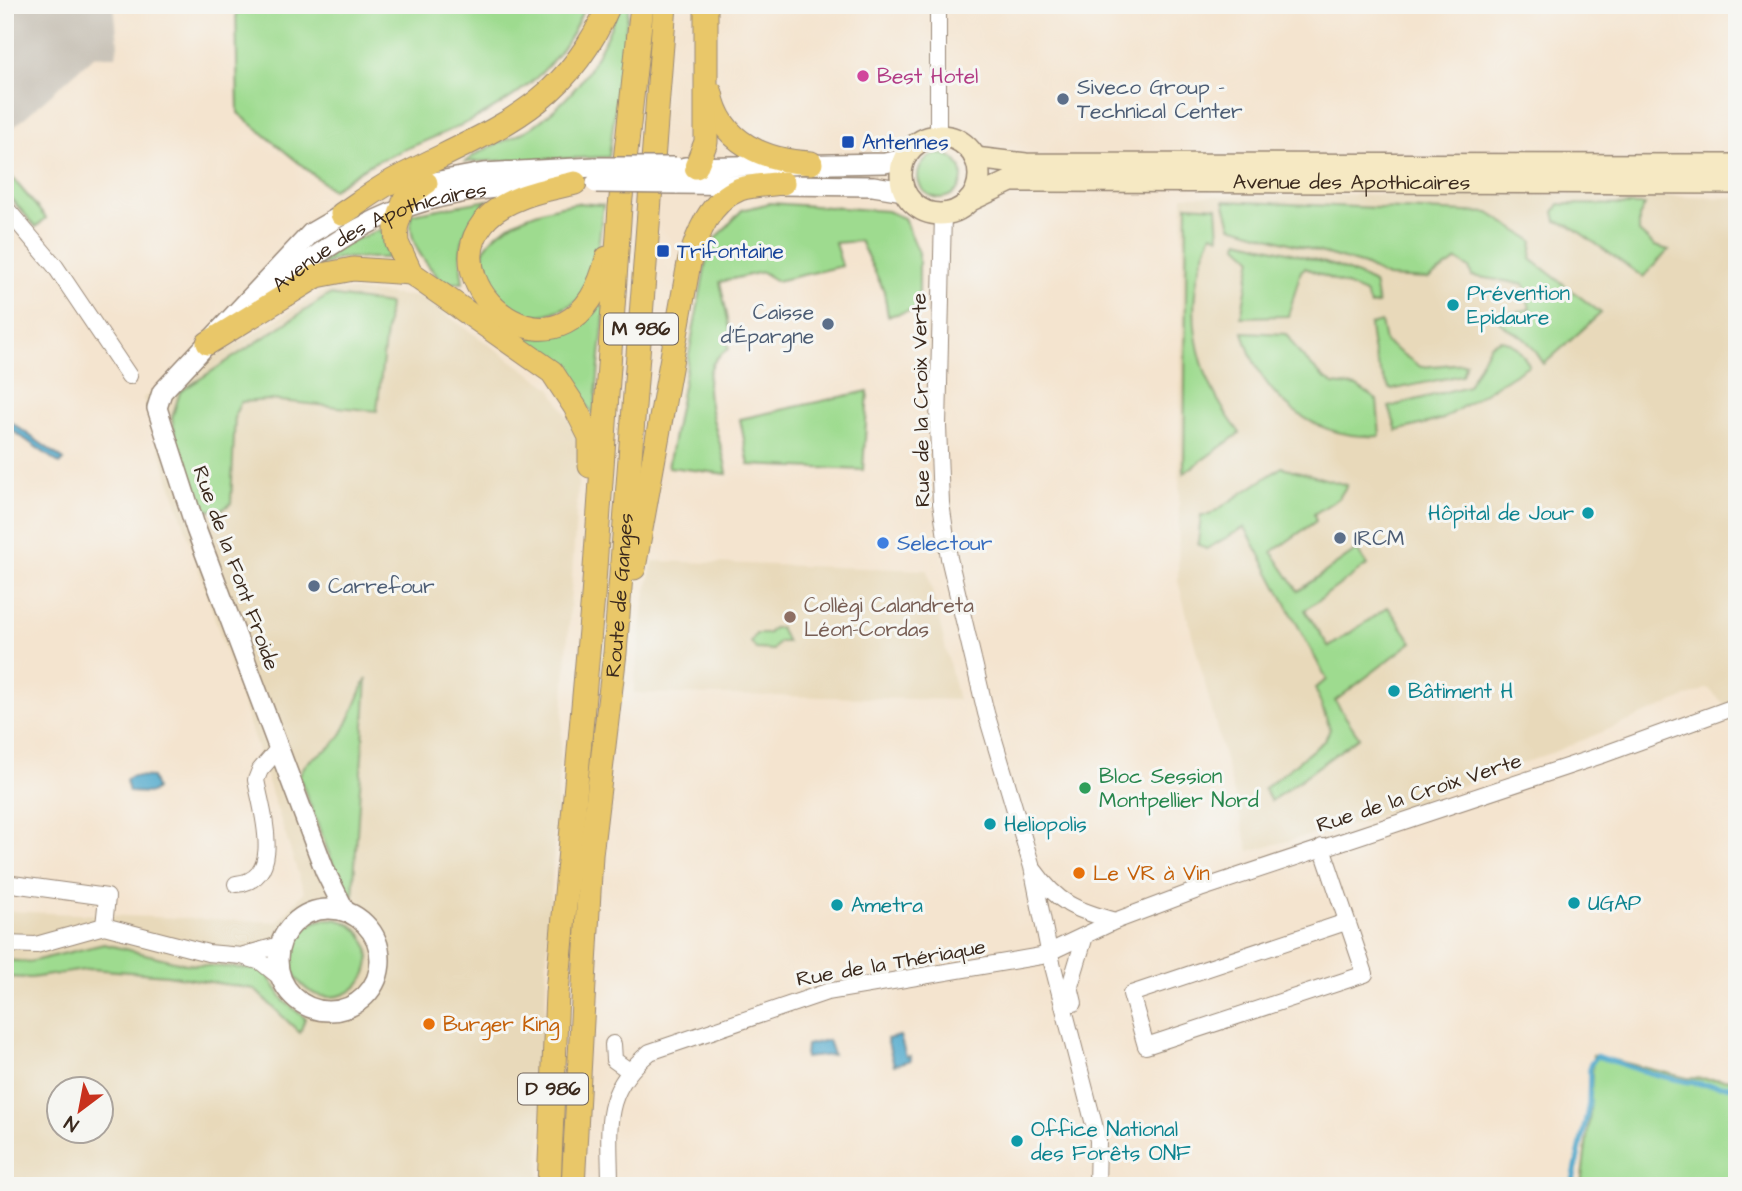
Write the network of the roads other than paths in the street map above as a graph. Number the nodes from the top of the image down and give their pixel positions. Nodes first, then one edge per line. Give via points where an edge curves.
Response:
1 (609, 5) edge
2 (642, 5) edge
3 (665, 5) edge
4 (706, 5) edge
5 (938, 5) edge
6 (707, 72) junction
7 (938, 136) junction
8 (975, 158) junction
9 (904, 159) junction
10 (811, 163) junction
11 (1737, 165) edge
12 (681, 173) junction
13 (590, 177) junction
14 (426, 183) junction
15 (783, 183) junction
16 (1737, 183) edge
17 (904, 191) junction
18 (969, 201) junction
19 (5, 207) edge
20 (401, 207) junction
21 (620, 207) junction
22 (342, 214) junction
23 (943, 214) junction
24 (411, 273) junction
25 (208, 344) junction
26 (129, 376) dead end
27 (158, 403) joint
28 (593, 597) junction
29 (615, 653) junction
30 (1737, 706) edge
31 (279, 748) junction
32 (1322, 847) junction
33 (1032, 867) junction
34 (326, 872) junction
35 (5, 883) edge
36 (236, 884) dead end
37 (314, 911) junction
38 (345, 911) junction
39 (1115, 921) junction
40 (1346, 922) junction
41 (104, 926) junction
42 (1085, 936) junction
43 (5, 944) edge
44 (280, 945) junction
45 (1049, 951) junction
46 (242, 956) junction
47 (281, 978) junction
48 (557, 993) joint
49 (1075, 1041) junction
50 (613, 1044) dead end
51 (628, 1070) junction
52 (549, 1186) edge
53 (573, 1186) edge
54 (610, 1186) edge
55 (1097, 1186) edge

1 - 22 main road via 580,60 537,104
2 - 21 main road, Route de Ganges / M 986
3 - 29 main road, Route de Ganges / M 986
4 - 6 main road
5 - 7 street
6 - 10 main road via 713,102 728,129 751,150 780,162
6 - 12 main road via 706,142
7 - 8 main road, Avenue des Apothicaires via 960,142
7 - 9 main road via 918,143
8 - 11 main road, Avenue des Apothicaires via 1026,164
8 - 18 main road via 978,180
9 - 10 street, Avenue des Apothicaires
9 - 17 main road
10 - 12 street, Avenue des Apothicaires
12 - 13 street, Avenue des Apothicaires, bridge
12 - 15 street, Avenue des Apothicaires
13 - 14 street, Avenue des Apothicaires via 483,173
13 - 20 street, Avenue des Apothicaires via 476,189
13 - 21 main road, M 986 via 505,205 483,222 473,243 475,281 494,310 527,329 548,328 580,313 595,295
14 - 20 main road via 405,198
14 - 22 street, Avenue des Apothicaires via 398,189
15 - 17 street, Avenue des Apothicaires
15 - 29 main road, M 986 via 740,189 711,212 698,232
16 - 18 main road, Avenue des Apothicaires via 1011,181
17 - 23 main road, Avenue des Apothicaires via 924,211
18 - 23 main road, Avenue des Apothicaires
19 - 26 street via 55,267
20 - 24 main road via 397,243
20 - 25 street, Avenue des Apothicaires via 359,226 327,248
21 - 28 main road, Route de Ganges / M 986
22 - 25 street, Avenue des Apothicaires via 311,233
23 - 33 street, Rue de la Croix Verte via 938,426 941,503 965,628
24 - 25 main road via 353,269 317,276
24 - 28 main road, M 986 via 552,372 575,407 590,437
25 - 27 street, Avenue des Apothicaires via 162,392
27 - 31 street, Rue de la Font Froide via 157,414 196,529
28 - 48 main road, Route de Ganges / M 986
29 - 53 main road, Route de Ganges / D 986 via 591,855
30 - 32 street, Rue de la Croix Verte
31 - 34 street, Rue de la Font Froide
31 - 36 street via 256,780 267,846 262,873 250,883
32 - 39 street, Rue de la Croix Verte
32 - 40 street
33 - 39 street, Rue de la Croix Verte via 1061,902
33 - 45 street, Rue de la Croix Verte
34 - 37 street
34 - 38 street, Rue de la Font Froide
35 - 41 street via 107,897
37 - 38 street
37 - 44 street via 299,918
38 - 47 street via 359,918 378,945 381,959 371,989 348,1007 319,1010 303,1003
39 - 42 street, Rue de la Croix Verte
40 - 40 street via 1131,994 1146,1046 1365,974
41 - 43 street via 36,945
41 - 46 street via 208,953
42 - 45 street, Rue de la Croix Verte
42 - 49 street, Rue de la Croix Verte via 1070,986 1076,1010
44 - 46 street
44 - 47 street via 277,962
45 - 49 street, Rue de la Croix Verte
45 - 51 street, Rue de la Thériaque via 1028,959 827,992 650,1052
46 - 47 street via 261,962
48 - 52 main road, Route de Ganges / D 986
49 - 55 street, Rue de la Croix Verte via 1098,1140
50 - 51 street via 614,1060
51 - 54 street via 609,1114

